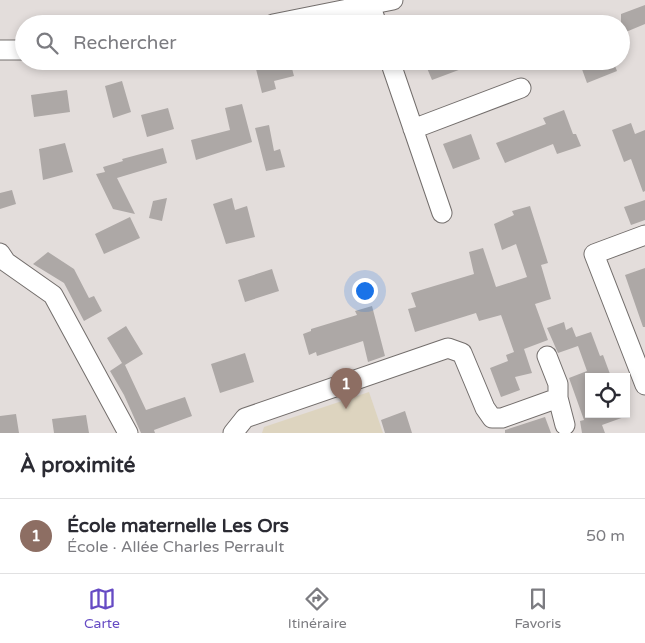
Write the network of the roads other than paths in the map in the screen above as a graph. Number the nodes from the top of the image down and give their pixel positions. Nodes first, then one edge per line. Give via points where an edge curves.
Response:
1 (393, 0) edge
2 (370, 4) junction
3 (317, 15) edge
4 (374, 15) edge
5 (0, 50) edge
6 (15, 50) edge
7 (393, 70) edge
8 (521, 88) dead end
9 (413, 129) junction
10 (442, 213) dead end
11 (645, 234) edge
12 (0, 254) edge
13 (546, 356) dead end
14 (644, 377) edge
15 (558, 398) junction
16 (565, 425) dead end
17 (128, 433) edge
18 (233, 433) edge

1 - 2 street
2 - 3 street
2 - 4 street
5 - 6 street
7 - 9 street
8 - 9 street
9 - 10 street
11 - 14 street via 594,254
12 - 17 street via 6,262 53,294
13 - 15 street via 558,384
15 - 16 street
15 - 18 street via 502,418 492,418 462,353 448,348 245,418

